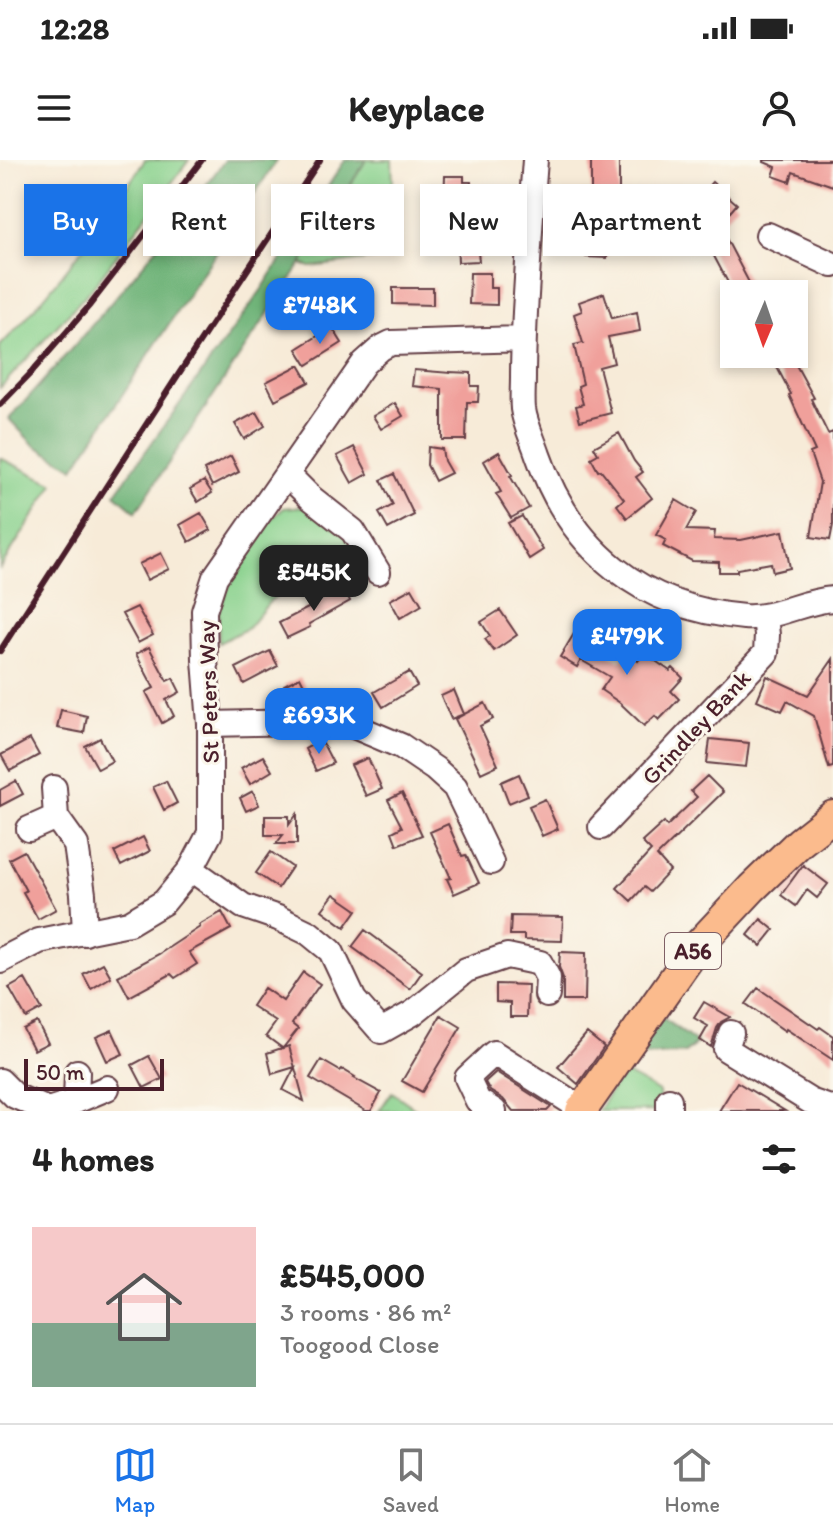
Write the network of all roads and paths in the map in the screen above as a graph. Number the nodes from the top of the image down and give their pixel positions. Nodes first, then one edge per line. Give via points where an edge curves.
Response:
1 (535, 160) edge
2 (768, 235) dead end
3 (833, 265) edge
4 (523, 339) junction
5 (287, 474) junction
6 (378, 572) dead end
7 (833, 599) edge
8 (765, 616) junction
9 (210, 724) junction
10 (54, 788) dead end
11 (833, 816) edge
12 (56, 817) junction
13 (601, 827) dead end
14 (29, 829) dead end
15 (491, 862) dead end
16 (191, 869) junction
17 (85, 933) junction
18 (0, 961) edge
19 (547, 995) dead end
20 (731, 1033) dead end
21 (77, 1072) dead end
22 (0, 1081) edge
23 (107, 1088) dead end
24 (76, 1101) junction
25 (833, 1109) edge
26 (581, 1110) edge
27 (494, 1111) edge

1 - 4 street
2 - 3 street
4 - 5 street, St Peters Way via 391,343 381,348 364,363
4 - 8 street via 523,410 562,508 587,543 617,572 686,606
5 - 6 street via 353,531
5 - 9 street, St Peters Way via 211,588 204,611
7 - 8 street
8 - 13 street, Grindley Bank via 766,653
9 - 15 street via 342,721 401,746 455,787
9 - 16 street, St Peters Way via 210,833
10 - 12 street
11 - 26 main road, A56 via 761,879 695,949
12 - 14 street
12 - 17 street via 76,845
16 - 17 street, St Peters Way via 164,902 129,923
16 - 19 street via 243,906 309,933 331,951 354,1000 381,1031 413,1013 466,970 507,956 540,963 548,978
17 - 18 street, St Peters Way via 39,941
20 - 25 street via 726,1049 810,1101
21 - 24 street
22 - 24 street via 15,1096 48,1110
23 - 24 street
26 - 27 street via 494,1053 467,1078 478,1101

